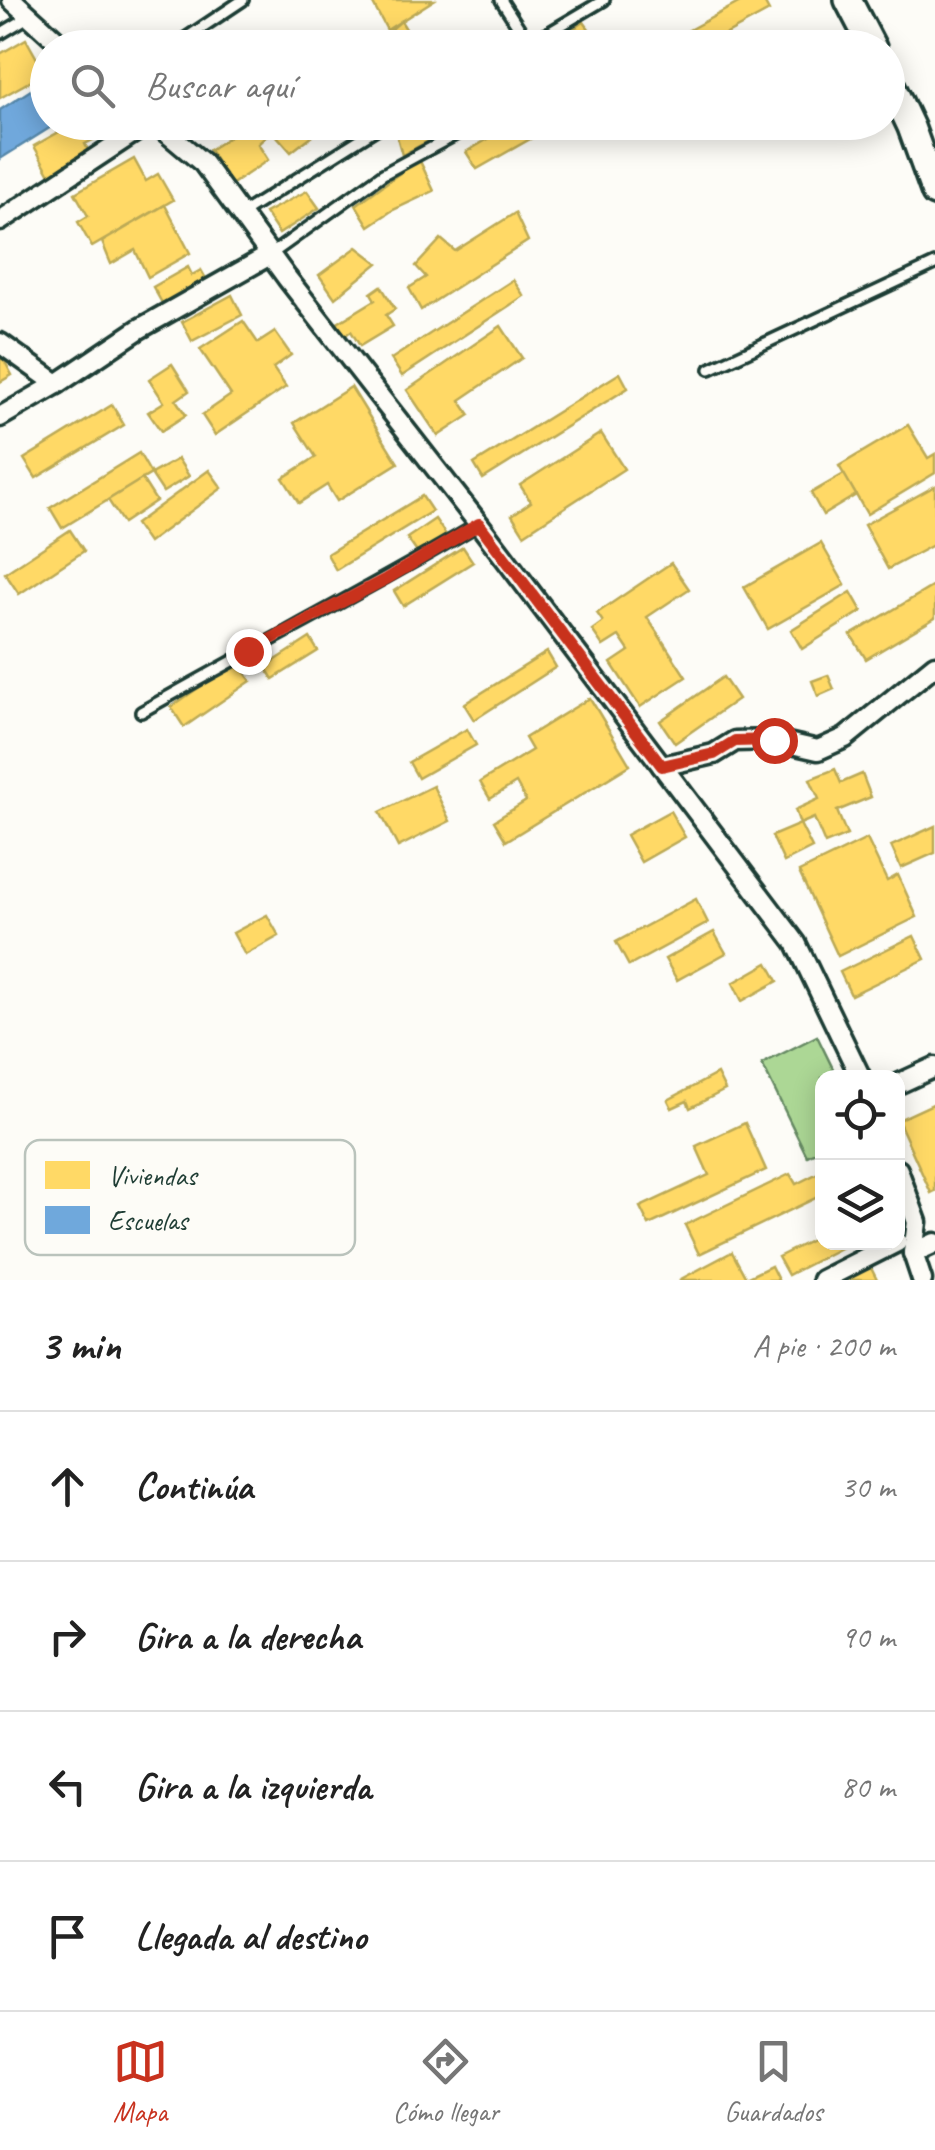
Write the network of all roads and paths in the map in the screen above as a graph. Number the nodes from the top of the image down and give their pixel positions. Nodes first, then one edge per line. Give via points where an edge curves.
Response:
1 (12, 0) edge
2 (243, 0) edge
3 (502, 0) edge
4 (604, 0) edge
5 (848, 0) edge
6 (30, 16) junction
7 (45, 30) edge
8 (198, 30) edge
9 (519, 30) edge
10 (554, 30) edge
11 (864, 30) edge
12 (0, 34) edge
13 (905, 115) edge
14 (124, 140) edge
15 (174, 140) edge
16 (358, 140) edge
17 (446, 140) edge
18 (935, 192) edge
19 (241, 214) junction
20 (0, 221) edge
21 (270, 255) junction
22 (935, 264) edge
23 (0, 343) edge
24 (710, 369) dead end
25 (57, 384) junction
26 (0, 417) edge
27 (479, 524) junction
28 (935, 665) edge
29 (141, 712) dead end
30 (662, 766) junction
31 (935, 1067) edge
32 (858, 1070) edge
33 (905, 1081) edge
34 (905, 1190) edge
35 (905, 1243) edge
36 (935, 1243) edge
37 (905, 1246) edge
38 (893, 1250) edge
39 (904, 1250) edge
40 (822, 1280) edge
41 (922, 1280) edge

1 - 6 street
2 - 8 lane
3 - 9 lane
4 - 10 lane
5 - 11 main road
6 - 7 street
6 - 12 lane
13 - 18 main road
14 - 20 street
15 - 19 street via 203,164
16 - 19 lane
17 - 21 lane via 383,174
19 - 21 street
21 - 25 street via 138,329
21 - 27 street
22 - 24 lane
23 - 25 street
25 - 26 street
27 - 29 lane
27 - 30 street
28 - 30 street via 845,738 818,750 754,739
30 - 32 street via 796,943
31 - 33 street
34 - 35 street via 916,1222
36 - 37 street
38 - 40 street
39 - 41 street

